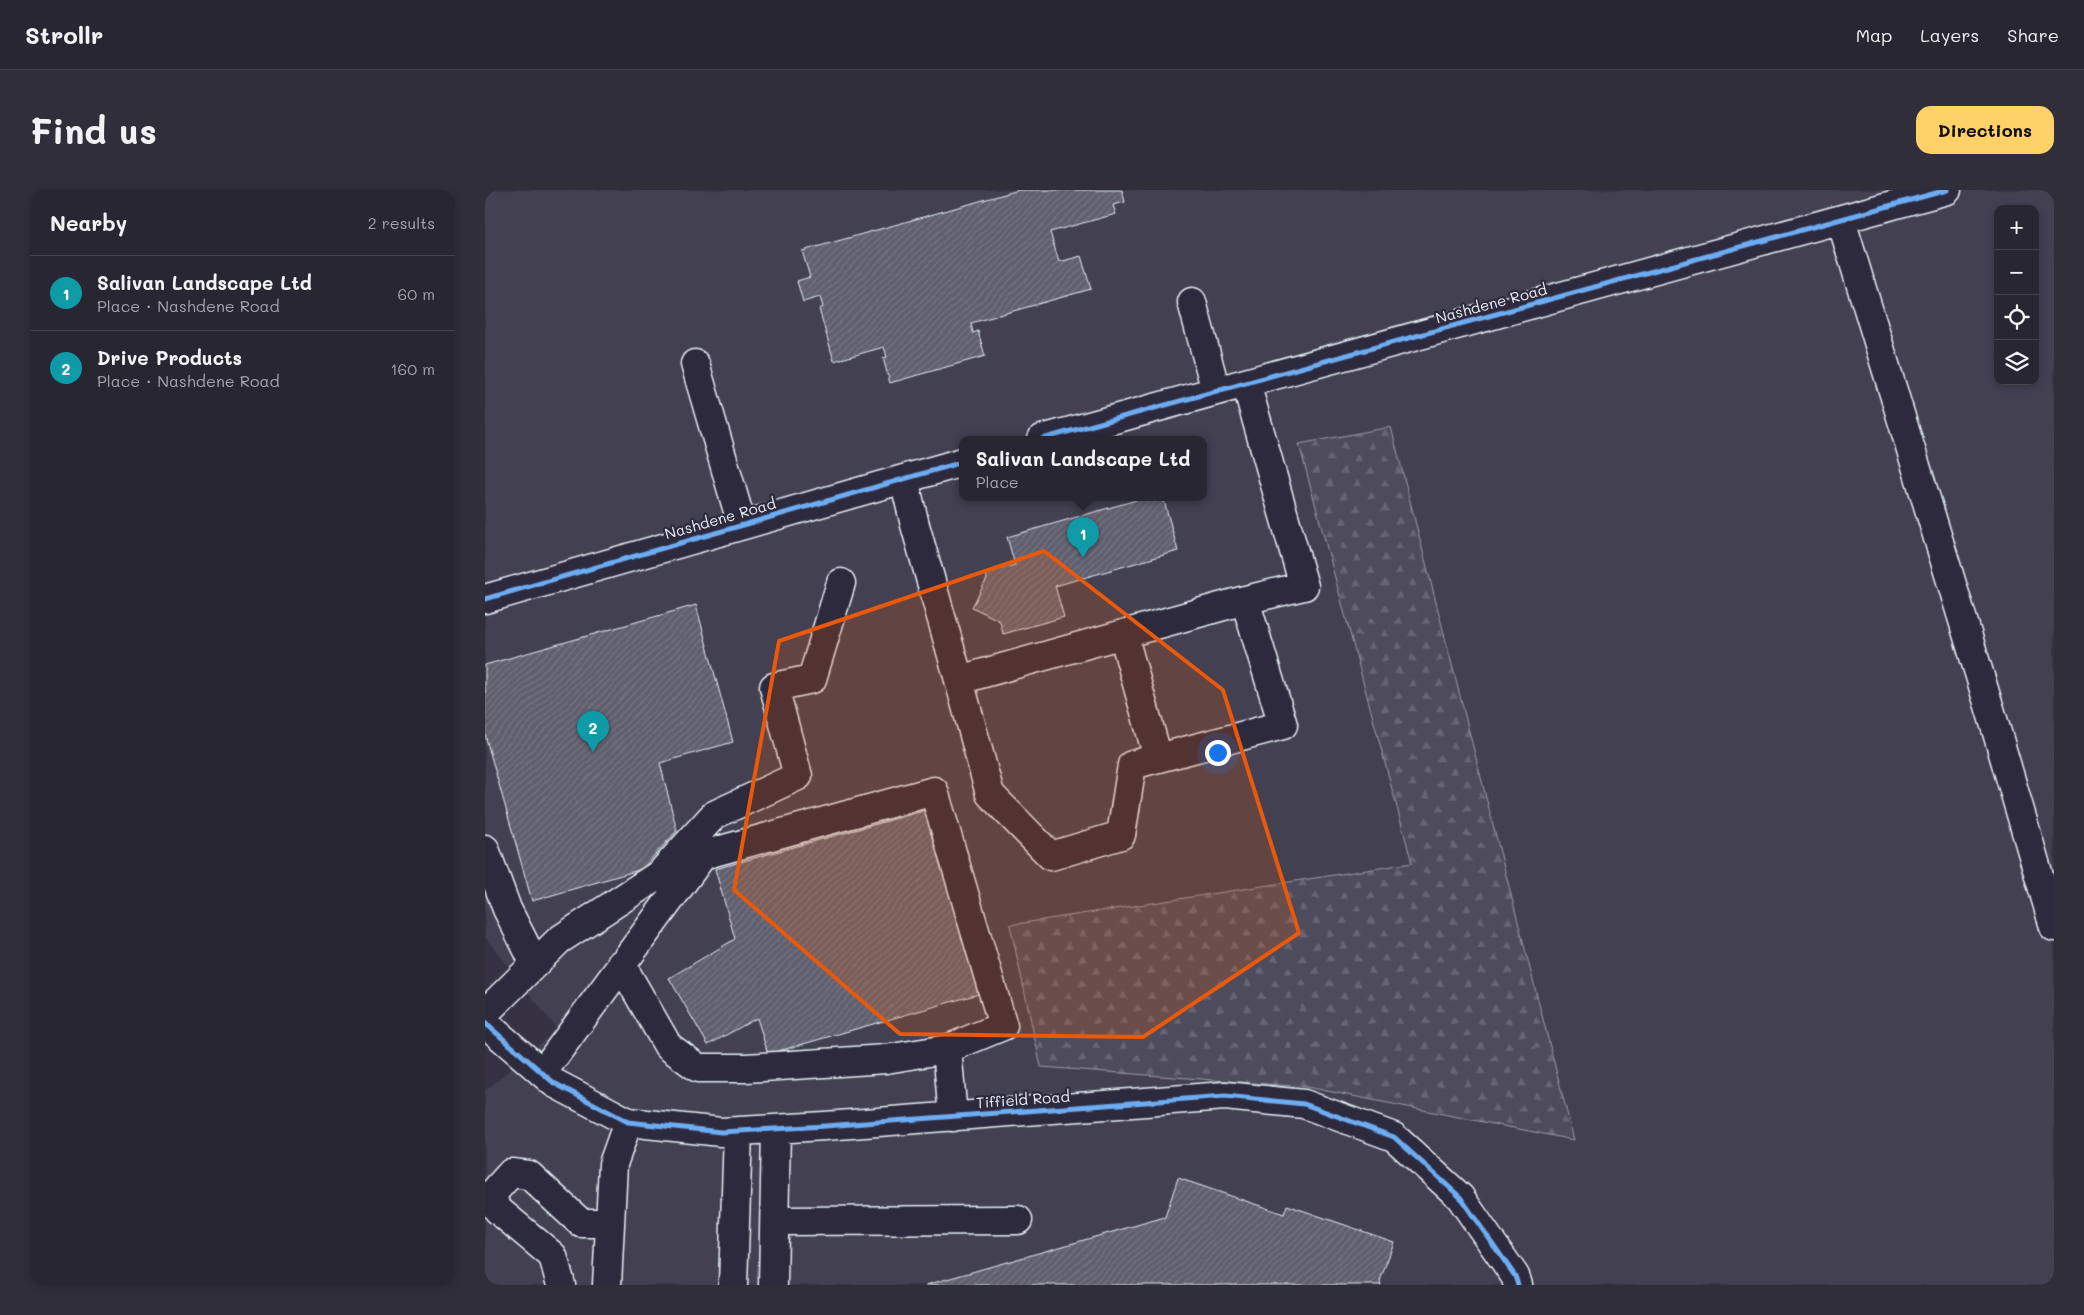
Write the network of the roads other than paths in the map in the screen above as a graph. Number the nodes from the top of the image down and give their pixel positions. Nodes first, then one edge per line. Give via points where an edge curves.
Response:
1 (1947, 190) edge
2 (1882, 199) edge
3 (1841, 220) junction
4 (1192, 302) dead end
5 (695, 364) dead end
6 (1246, 383) junction
7 (1216, 391) junction
8 (1053, 436) edge
9 (959, 463) edge
10 (904, 479) junction
11 (742, 525) junction
12 (841, 583) dead end
13 (485, 599) edge
14 (1245, 600) junction
15 (1123, 634) junction
16 (959, 680) junction
17 (1158, 758) junction
18 (485, 848) edge
19 (2047, 874) edge
20 (2054, 927) edge
21 (535, 964) junction
22 (621, 964) junction
23 (485, 1013) edge
24 (485, 1023) edge
25 (947, 1049) junction
26 (542, 1073) junction
27 (953, 1117) junction
28 (628, 1122) junction
29 (777, 1128) junction
30 (738, 1131) junction
31 (1018, 1220) dead end
32 (775, 1221) junction
33 (581, 1223) junction
34 (611, 1223) junction
35 (553, 1256) junction
36 (561, 1285) edge
37 (607, 1285) edge
38 (733, 1285) edge
39 (773, 1285) edge
40 (1518, 1285) edge

1 - 2 street, Nashdene Road
2 - 3 street, Nashdene Road
3 - 6 street, Nashdene Road
3 - 19 street
4 - 7 street
5 - 11 street
6 - 7 street, Nashdene Road
6 - 14 street via 1304,586
7 - 8 street, Nashdene Road
9 - 10 street, Nashdene Road
10 - 11 street, Nashdene Road
10 - 16 street
11 - 13 street, Nashdene Road
12 - 21 street via 813,679 774,687 798,776 714,815 660,874 559,940
14 - 15 street
14 - 17 street via 1283,724
15 - 16 street
15 - 17 street
16 - 17 street via 990,794 1051,856 1121,835 1132,765
18 - 21 street via 507,909
19 - 20 street
21 - 23 street
22 - 25 street via 668,1046 698,1068 886,1059
22 - 25 street via 703,855 934,790 1003,1026
22 - 26 street
24 - 26 street, Tiffield Road
25 - 27 street
26 - 28 street, Tiffield Road via 554,1083
27 - 29 street, Tiffield Road
27 - 40 street, Tiffield Road via 1225,1096 1304,1104 1394,1137 1460,1197
28 - 30 street, Tiffield Road
28 - 34 street via 613,1164
29 - 30 street, Tiffield Road
29 - 32 street
30 - 38 street
31 - 32 street
32 - 39 street
33 - 34 street
33 - 35 street
33 - 35 street via 529,1175 511,1173 493,1193 498,1210
34 - 37 street
35 - 36 street

